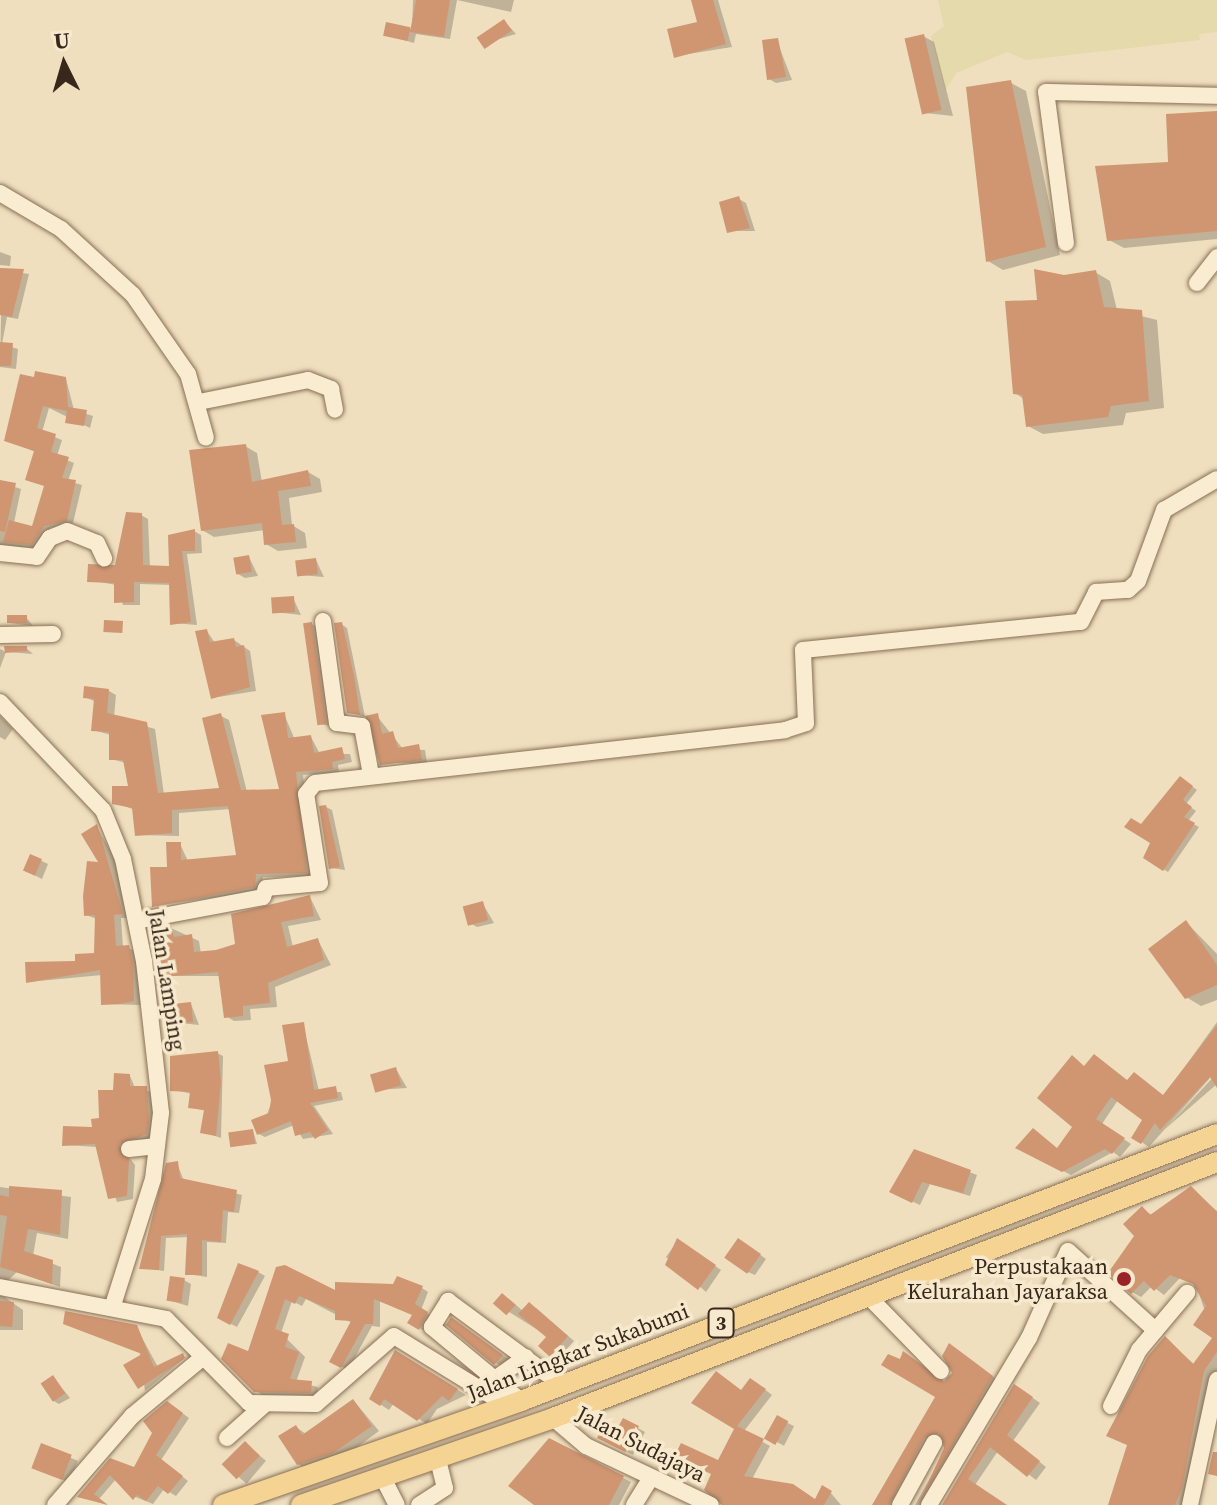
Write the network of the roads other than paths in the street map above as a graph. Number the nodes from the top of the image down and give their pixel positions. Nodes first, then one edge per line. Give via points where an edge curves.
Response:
1 (1217, 96) edge
2 (0, 193) edge
3 (1066, 243) dead end
4 (1217, 257) edge
5 (1197, 283) dead end
6 (199, 402) junction
7 (335, 410) dead end
8 (206, 438) dead end
9 (1217, 479) edge
10 (0, 553) edge
11 (104, 558) dead end
12 (323, 621) dead end
13 (53, 634) dead end
14 (0, 635) edge
15 (0, 702) edge
16 (371, 775) junction
17 (136, 921) junction
18 (1217, 1134) edge
19 (157, 1146) junction
20 (129, 1149) dead end
21 (1217, 1162) edge
22 (0, 1287) edge
23 (1187, 1293) dead end
24 (867, 1295) junction
25 (113, 1305) junction
26 (750, 1312) junction
27 (1155, 1330) junction
28 (761, 1338) junction
29 (526, 1357) junction
30 (201, 1359) junction
31 (941, 1371) dead end
32 (1217, 1380) edge
33 (486, 1385) junction
34 (562, 1385) junction
35 (514, 1404) junction
36 (263, 1406) junction
37 (1111, 1406) dead end
38 (553, 1418) junction
39 (227, 1438) dead end
40 (934, 1443) dead end
41 (438, 1459) junction
42 (383, 1478) junction
43 (651, 1478) junction
44 (55, 1505) edge
45 (223, 1505) edge
46 (301, 1505) edge
47 (397, 1505) edge
48 (419, 1505) edge
49 (634, 1505) edge
50 (711, 1505) edge
51 (900, 1505) edge
52 (929, 1505) edge
53 (1190, 1505) edge

1 - 3 street via 1046,92
2 - 6 street via 61,229 133,295
4 - 5 street
6 - 7 street via 308,380 331,389
6 - 8 street
9 - 16 street via 1164,510 1138,581 1128,590 1096,592 1081,622 803,650 803,725
10 - 11 street via 34,558 50,538 67,531 97,543
12 - 16 street via 337,723 362,726
13 - 14 street
15 - 17 street, Jalan Lamping via 103,810
16 - 17 street via 307,789 320,883 266,888 263,897
17 - 19 street, Jalan Lamping via 159,1079
18 - 26 main road, Jalan Lingkar Sukabumi / 3
19 - 20 street
19 - 25 street, Jalan Lamping
21 - 24 main road, 3
22 - 25 street
23 - 27 street
24 - 28 main road, 3
24 - 31 street
25 - 30 street via 174,1324
26 - 28 main road
26 - 34 main road, Jalan Lingkar Sukabumi / 3
27 - 37 street
27 - 52 street via 1068,1251 1029,1338
28 - 38 main road, 3
29 - 33 street
29 - 33 street via 448,1301 432,1327
29 - 34 street
30 - 36 street via 237,1397
30 - 44 street via 132,1416
32 - 53 street
33 - 35 street
33 - 36 street via 394,1336 376,1344 329,1397 299,1408
34 - 35 main road, Jalan Lingkar Sukabumi / 3
35 - 45 main road, Jalan Lingkar Sukabumi / 3
36 - 39 street
38 - 41 main road, 3
38 - 43 street, Jalan Sudajaya via 563,1433
40 - 51 street
41 - 42 main road, 3
41 - 48 street via 445,1488
42 - 46 main road, 3
42 - 47 street
43 - 49 street
43 - 50 street, Jalan Sudajaya

